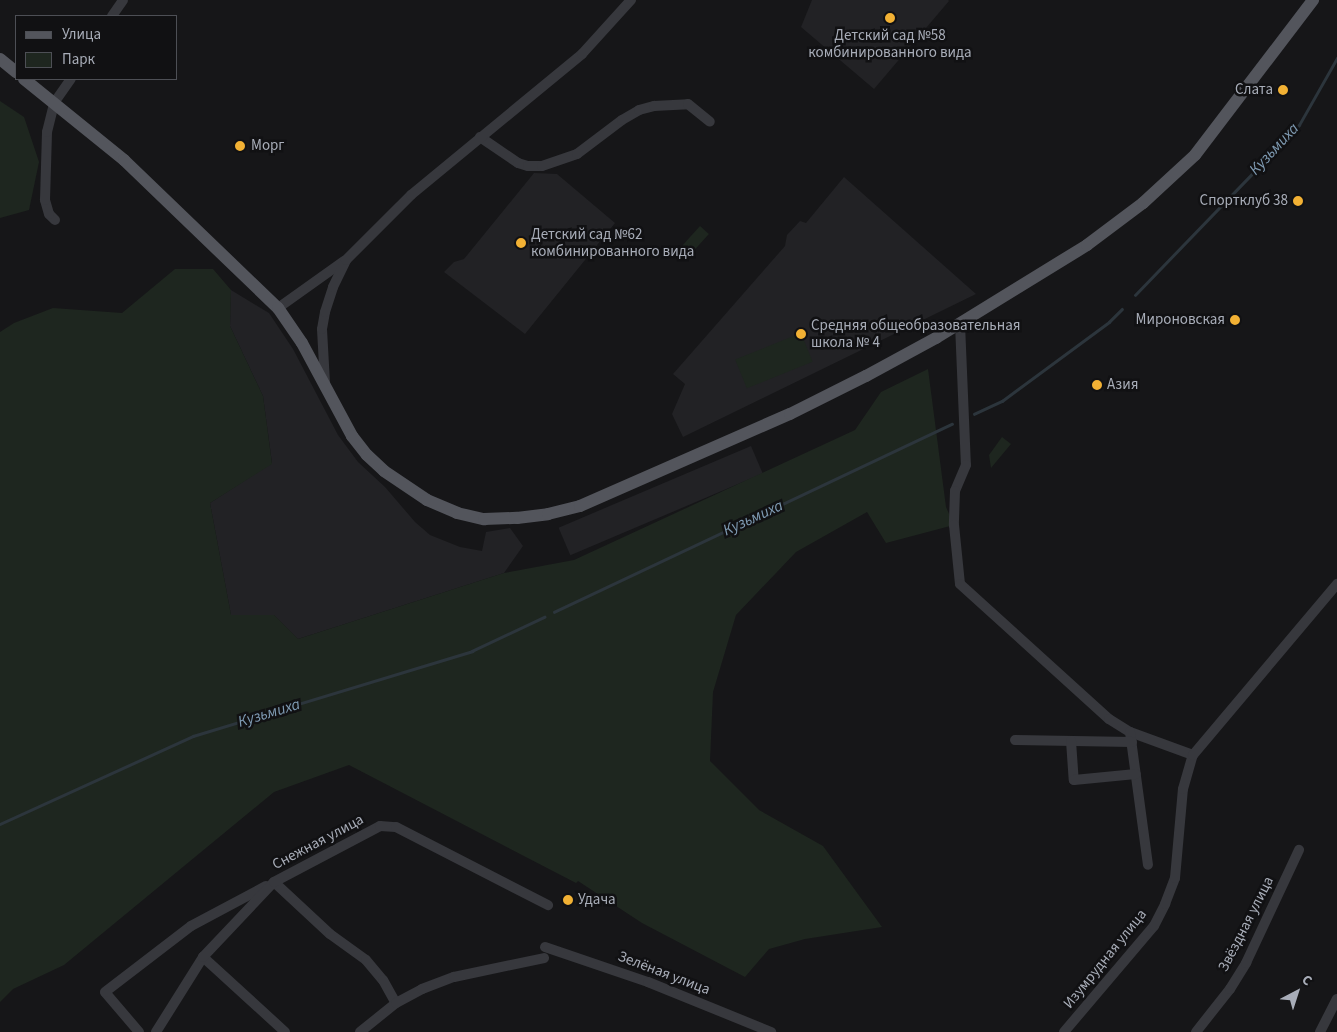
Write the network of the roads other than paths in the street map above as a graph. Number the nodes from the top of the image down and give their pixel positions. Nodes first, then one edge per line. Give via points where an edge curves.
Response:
1 (123, 0) edge
2 (631, 0) edge
3 (1313, 0) edge
4 (113, 15) edge
5 (0, 59) edge
6 (15, 71) edge
7 (25, 80) edge
8 (70, 80) edge
9 (54, 102) junction
10 (710, 122) dead end
11 (480, 137) junction
12 (54, 220) dead end
13 (346, 260) junction
14 (278, 308) junction
15 (960, 324) junction
16 (326, 389) junction
17 (1337, 584) edge
18 (1131, 737) junction
19 (1015, 740) dead end
20 (1070, 741) junction
21 (1193, 755) junction
22 (1136, 774) junction
23 (1299, 850) dead end
24 (1148, 866) dead end
25 (274, 882) junction
26 (548, 905) dead end
27 (545, 947) dead end
28 (202, 957) junction
29 (544, 958) dead end
30 (1337, 999) edge
31 (396, 1003) junction
32 (139, 1032) edge
33 (156, 1032) edge
34 (285, 1032) edge
35 (360, 1032) edge
36 (771, 1032) edge
37 (1064, 1032) edge
38 (1196, 1032) edge
39 (1320, 1032) edge

1 - 4 street
2 - 11 street via 582,54
3 - 15 main road via 1195,155 1169,181 1087,245
5 - 6 main road
7 - 9 main road
8 - 9 street
9 - 12 street via 47,132 45,200
9 - 14 main road via 124,160
10 - 11 street via 688,104 654,106 622,120 577,154 542,166 518,163
11 - 13 street via 392,213
13 - 14 street
13 - 16 street via 333,287 324,320
14 - 16 main road via 302,342
15 - 16 main road via 790,414 634,483 580,506 517,518 484,519 457,513 403,485 367,454 348,429
15 - 18 street via 966,465 954,491 960,584
17 - 21 street
18 - 20 street
18 - 21 street
18 - 22 street
19 - 20 street
20 - 22 street via 1074,780
21 - 37 street, Изумрудная улица via 1183,789 1175,878 1166,904 1154,926
22 - 24 street
23 - 38 street, Звёздная улица via 1246,963
25 - 26 street, Снежная улица via 380,826 396,827
25 - 28 street, Снежная улица
25 - 31 street via 330,934 366,960
25 - 32 street via 191,926 105,992
27 - 36 street, Зелёная улица via 648,982
28 - 33 street, Снежная улица
28 - 34 street
29 - 31 street via 454,977
30 - 39 street
31 - 35 street

